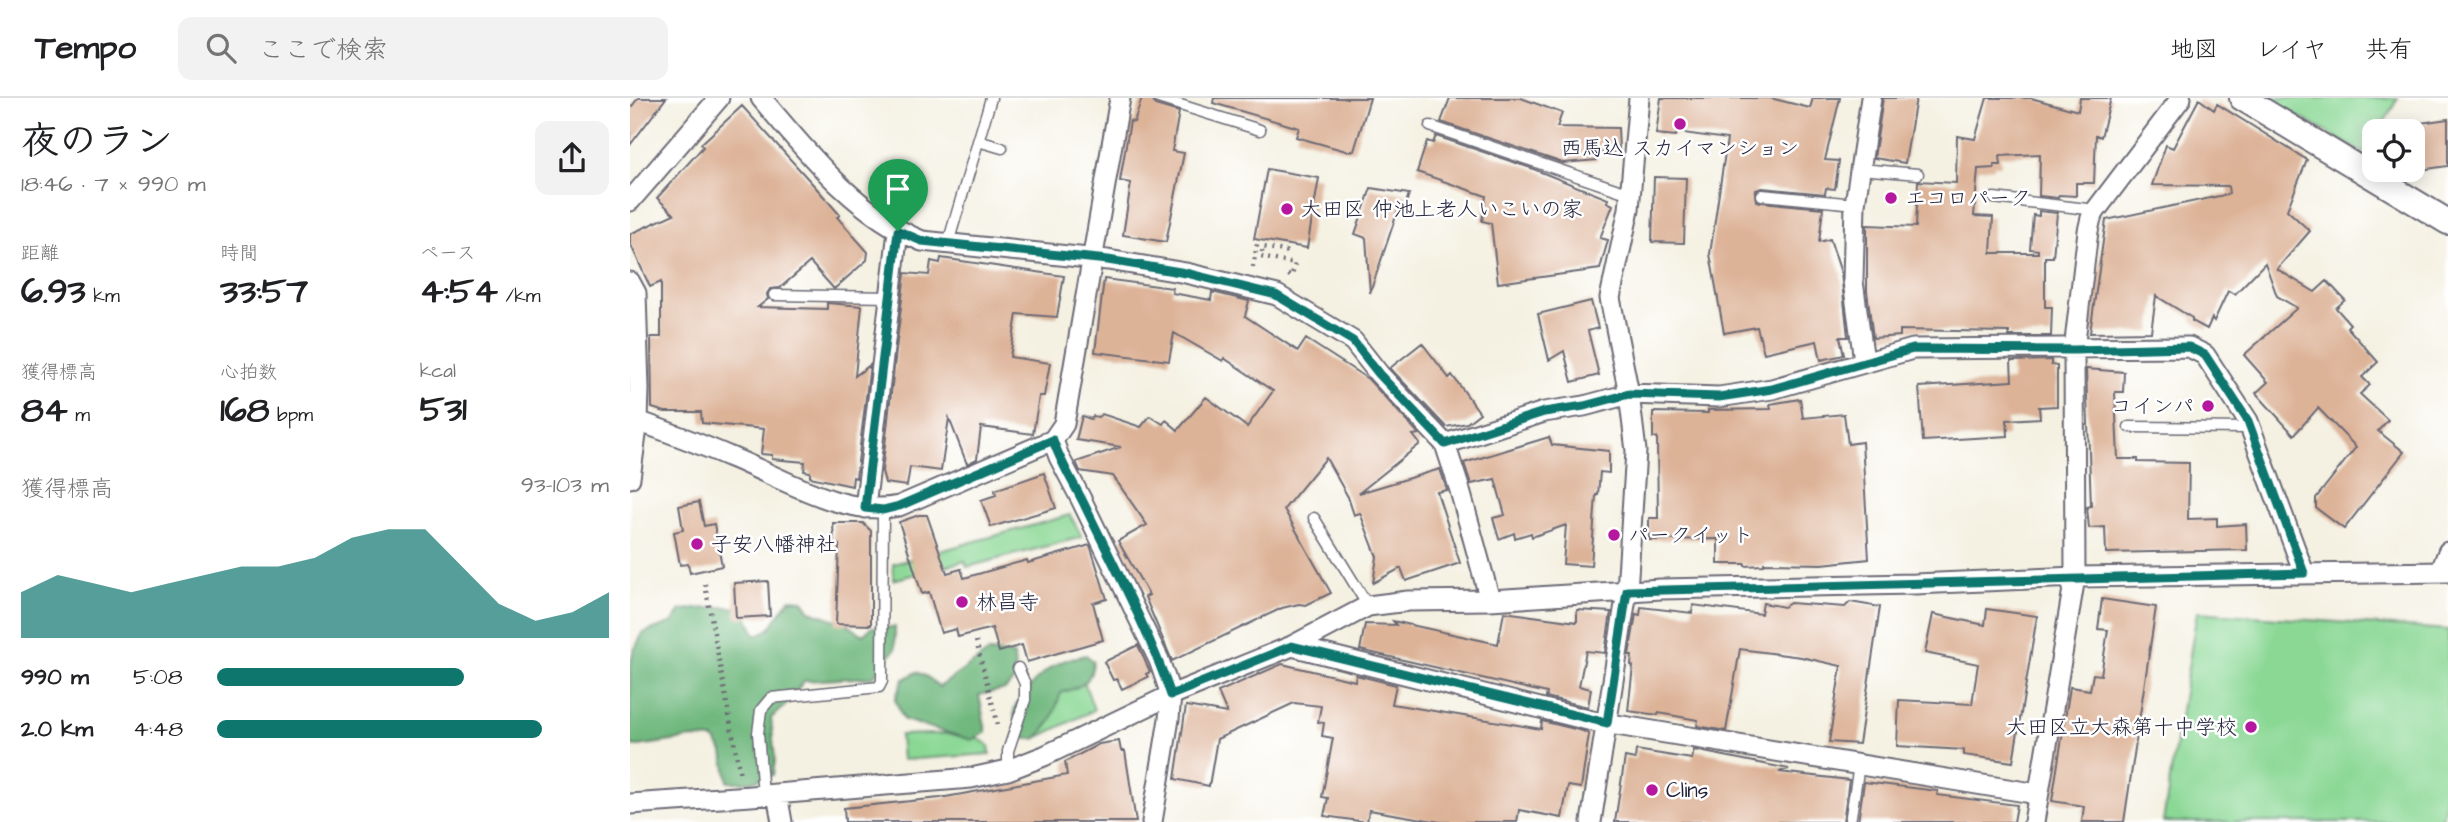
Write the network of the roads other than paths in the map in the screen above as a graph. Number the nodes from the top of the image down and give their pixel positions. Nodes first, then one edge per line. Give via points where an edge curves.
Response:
1 (719, 98) edge
2 (761, 98) edge
3 (991, 98) edge
4 (1120, 98) edge
5 (1158, 98) edge
6 (1639, 98) edge
7 (1871, 98) edge
8 (2181, 98) edge
9 (2242, 98) edge
10 (1430, 126) dead end
11 (1260, 130) dead end
12 (978, 141) junction
13 (1002, 148) dead end
14 (1859, 169) junction
15 (1918, 174) dead end
16 (1630, 194) junction
17 (1762, 195) dead end
18 (1994, 198) dead end
19 (630, 201) edge
20 (1855, 204) junction
21 (2096, 210) junction
22 (2448, 222) edge
23 (898, 231) junction
24 (948, 243) junction
25 (1091, 260) junction
26 (630, 282) edge
27 (774, 295) dead end
28 (890, 297) junction
29 (2074, 350) junction
30 (1864, 361) junction
31 (1629, 394) junction
32 (634, 420) edge
33 (2129, 427) dead end
34 (2250, 428) junction
35 (1053, 440) junction
36 (1445, 444) junction
37 (630, 478) edge
38 (874, 509) junction
39 (1314, 518) dead end
40 (2448, 552) edge
41 (2444, 571) edge
42 (2304, 573) junction
43 (2075, 577) junction
44 (1627, 591) junction
45 (1490, 600) junction
46 (1368, 606) junction
47 (1292, 646) junction
48 (1018, 668) dead end
49 (1171, 695) junction
50 (1607, 723) junction
51 (1859, 765) junction
52 (1008, 770) junction
53 (2038, 794) junction
54 (761, 795) junction
55 (630, 804) edge
56 (782, 822) edge
57 (1152, 822) edge
58 (1591, 822) edge
59 (1850, 822) edge
60 (2034, 822) edge

1 - 19 street
2 - 23 street via 829,177
3 - 12 lane
4 - 25 street
5 - 11 lane
6 - 16 street
7 - 14 street
8 - 21 street
9 - 22 street
10 - 16 lane
12 - 13 lane
12 - 24 lane
14 - 15 lane
14 - 20 street
16 - 31 street via 1610,298
17 - 20 lane
18 - 21 lane
20 - 30 street via 1853,281
21 - 29 street via 2088,231
23 - 24 street via 922,241
23 - 28 street
24 - 25 street
25 - 35 street via 1063,424
25 - 36 street via 1186,273 1276,295 1353,341
26 - 32 street via 636,293
27 - 28 lane
28 - 38 street
29 - 30 street via 1913,349
29 - 34 street via 2189,347 2200,351
29 - 43 street
30 - 31 street via 1772,389 1719,397
31 - 36 street via 1544,412
31 - 44 street via 1636,451
32 - 37 street
32 - 38 street via 821,497
33 - 34 lane
34 - 42 street
35 - 38 street via 899,506
35 - 49 street via 1159,660
36 - 45 street
38 - 54 lane via 882,681 878,687 771,698 761,710 758,733
39 - 46 lane
40 - 41 street
41 - 42 street
42 - 43 street
43 - 44 street
43 - 53 street
44 - 45 street
44 - 50 street
45 - 46 street
46 - 47 street
47 - 49 street
47 - 50 street
48 - 52 lane via 1026,684 1025,700 1008,751
49 - 52 street
49 - 57 street
50 - 51 street via 1780,746
50 - 58 street
51 - 53 street
51 - 59 lane
52 - 54 street via 971,778
53 - 60 street
54 - 55 street
54 - 56 street

